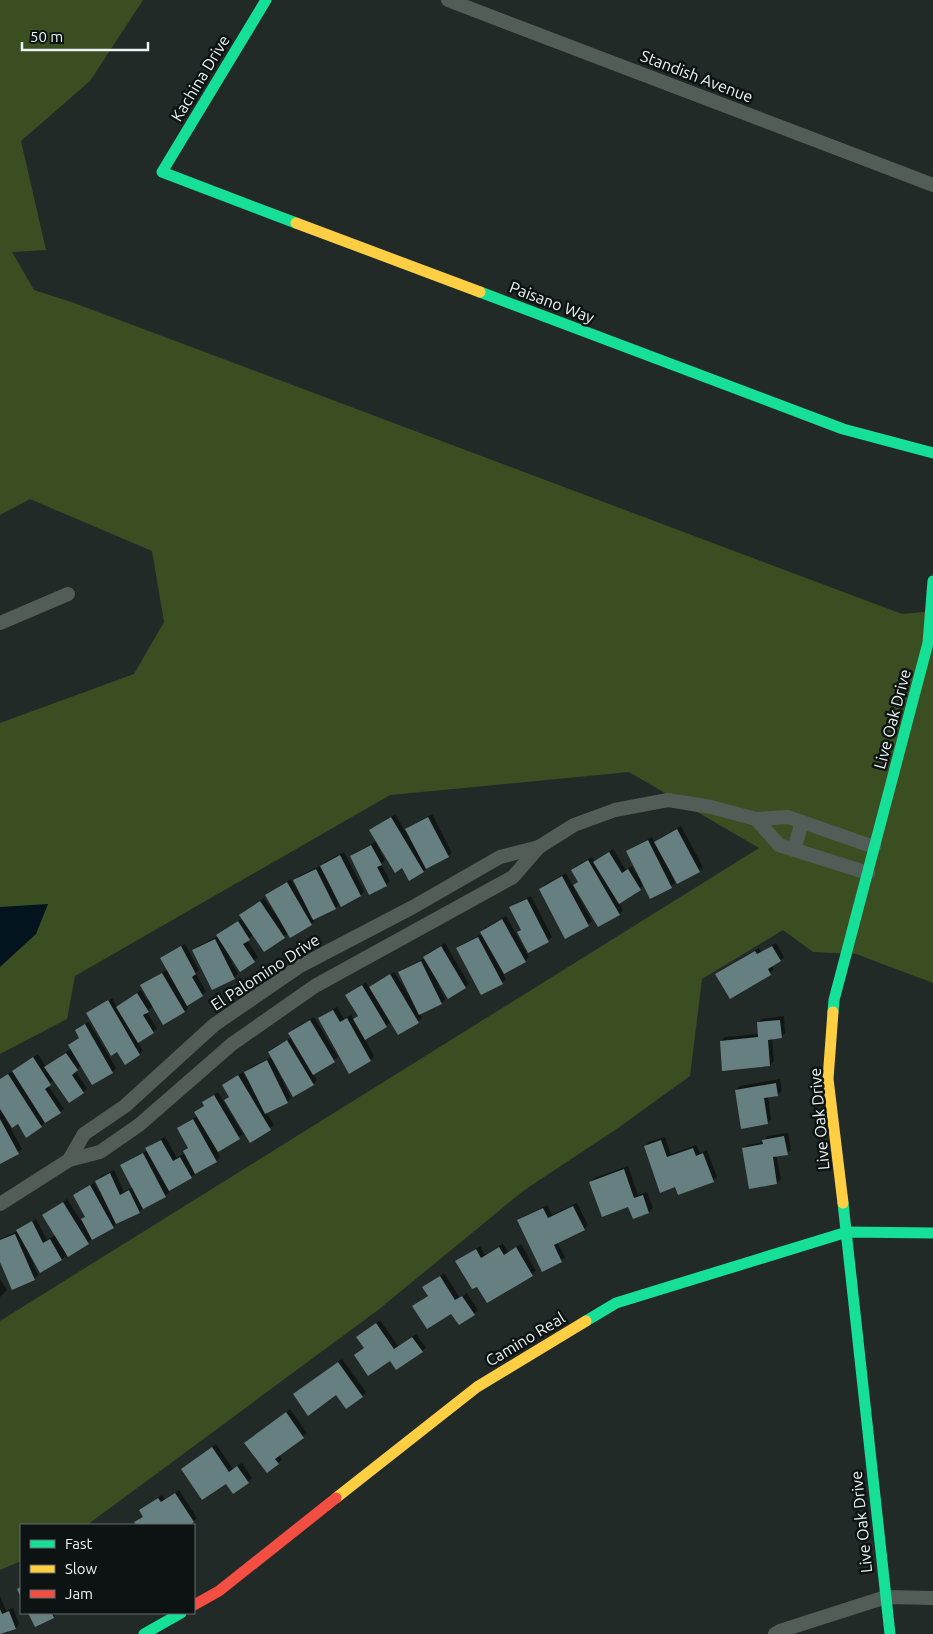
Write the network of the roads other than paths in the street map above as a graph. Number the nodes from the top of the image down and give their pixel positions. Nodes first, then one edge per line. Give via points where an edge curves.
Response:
1 (266, 0) edge
2 (448, 0) edge
3 (162, 172) joint
4 (933, 185) edge
5 (933, 453) edge
6 (933, 582) edge
7 (68, 594) dead end
8 (0, 623) edge
9 (756, 819) junction
10 (802, 822) junction
11 (539, 847) junction
12 (874, 847) junction
13 (794, 850) junction
14 (868, 873) junction
15 (69, 1160) junction
16 (0, 1204) edge
17 (847, 1232) junction
18 (933, 1233) edge
19 (886, 1597) junction
20 (933, 1598) edge
21 (195, 1605) edge
22 (179, 1614) edge
23 (144, 1634) edge
24 (776, 1634) edge
25 (890, 1634) edge

1 - 3 street, Kachina Drive
2 - 4 street, Standish Avenue
3 - 5 street, Paisano Way via 843,429
6 - 12 street, Live Oak Drive via 928,643
7 - 8 street
9 - 10 street, El Palomino Drive via 788,817
9 - 11 street, El Palomino Drive via 668,800 615,810 574,824
9 - 13 street via 779,845
10 - 12 street, El Palomino Drive
10 - 13 street
11 - 15 street, El Palomino Drive via 513,877 315,986 232,1044 139,1125 100,1152
11 - 15 street, El Palomino Drive via 500,857 300,966 214,1025 125,1106 84,1134
12 - 14 street, Live Oak Drive
13 - 14 street
14 - 17 street, Live Oak Drive via 834,1000 828,1079
15 - 16 street, El Palomino Drive
17 - 18 street, Camino Real
17 - 19 street, Live Oak Drive
17 - 21 street, Camino Real via 616,1303 477,1387 219,1591
19 - 20 street
19 - 24 street
19 - 25 street, Live Oak Drive
22 - 23 street

